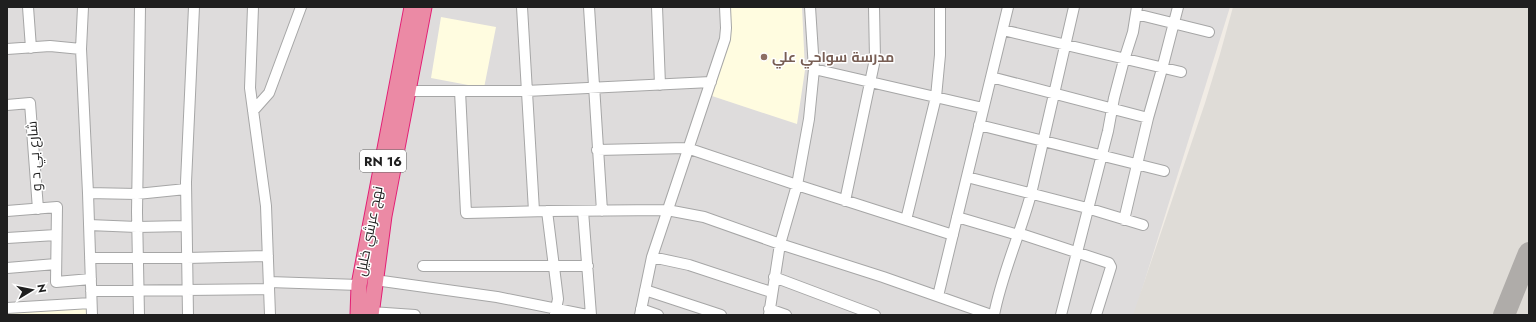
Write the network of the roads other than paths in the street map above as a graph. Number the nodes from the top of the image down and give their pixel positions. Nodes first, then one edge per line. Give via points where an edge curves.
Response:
1 (28, 7) edge
2 (83, 7) edge
3 (140, 7) edge
4 (194, 7) edge
5 (253, 7) edge
6 (301, 7) edge
7 (412, 7) edge
8 (424, 7) edge
9 (522, 7) edge
10 (589, 7) edge
11 (657, 7) edge
12 (725, 7) edge
13 (810, 7) edge
14 (874, 7) edge
15 (940, 7) edge
16 (1008, 7) edge
17 (1074, 7) edge
18 (1178, 7) edge
19 (1135, 9) edge
20 (1174, 23) junction
21 (1003, 30) junction
22 (1209, 32) dead end
23 (1065, 45) junction
24 (31, 48) junction
25 (7, 49) edge
26 (81, 49) junction
27 (1124, 60) junction
28 (814, 69) junction
29 (1162, 69) junction
30 (1181, 72) dead end
31 (991, 78) junction
32 (711, 82) junction
33 (871, 82) junction
34 (660, 85) junction
35 (593, 88) junction
36 (408, 91) junction
37 (460, 91) junction
38 (526, 91) junction
39 (1055, 94) junction
40 (936, 97) junction
41 (7, 105) edge
42 (983, 108) junction
43 (1112, 109) junction
44 (253, 111) junction
45 (1148, 118) junction
46 (979, 125) junction
47 (1043, 142) junction
48 (687, 148) junction
49 (597, 150) junction
50 (1101, 156) junction
51 (1136, 165) junction
52 (1164, 171) dead end
53 (967, 177) junction
54 (797, 185) junction
55 (186, 189) junction
56 (88, 192) junction
57 (137, 194) junction
58 (1031, 194) junction
59 (846, 201) junction
60 (1087, 208) junction
61 (38, 209) junction
62 (667, 210) junction
63 (7, 211) edge
64 (534, 211) junction
65 (547, 211) junction
66 (583, 211) junction
67 (602, 211) junction
68 (957, 217) junction
69 (906, 220) junction
70 (1124, 220) junction
71 (1144, 225) dead end
72 (89, 226) junction
73 (186, 226) junction
74 (137, 227) junction
75 (1018, 234) junction
76 (56, 235) junction
77 (953, 235) junction
78 (7, 238) edge
79 (780, 244) junction
80 (1077, 252) junction
81 (268, 256) junction
82 (652, 257) junction
83 (90, 258) junction
84 (138, 258) junction
85 (187, 258) junction
86 (56, 264) junction
87 (423, 266) dead end
88 (554, 266) junction
89 (588, 266) junction
90 (7, 268) edge
91 (774, 277) junction
92 (91, 279) junction
93 (375, 280) junction
94 (269, 285) junction
95 (359, 285) junction
96 (188, 290) junction
97 (645, 290) junction
98 (91, 291) junction
99 (139, 291) junction
100 (771, 292) junction
101 (938, 296) junction
102 (91, 303) junction
103 (7, 305) edge
104 (556, 312) edge
105 (641, 312) edge
106 (769, 312) edge
107 (367, 314) edge
108 (92, 315) edge
109 (139, 315) edge
110 (188, 315) edge
111 (270, 315) edge
112 (415, 315) edge
113 (587, 315) edge
114 (591, 315) edge
115 (658, 315) edge
116 (721, 315) edge
117 (786, 315) edge
118 (875, 315) edge
119 (992, 315) edge
120 (1061, 315) edge
121 (1096, 315) edge

1 - 24 street
2 - 26 street
3 - 57 street
4 - 55 street
5 - 44 street via 250,88
6 - 44 street via 269,93
7 - 95 highway, نهج عرشي خليل / RN 16
8 - 36 highway, نهج عرشي خليل / RN 16
9 - 38 street
10 - 35 street
11 - 34 street
12 - 32 street via 725,39
13 - 28 street
14 - 33 street via 875,59
15 - 40 street via 940,56
16 - 21 street
17 - 23 street
18 - 20 street
19 - 20 street
19 - 27 street via 1133,32
20 - 22 street
20 - 29 street
21 - 23 street
21 - 31 street
23 - 27 street
23 - 39 street
24 - 25 street
24 - 26 street via 50,46
26 - 56 street
27 - 29 street
27 - 43 street
28 - 33 street
28 - 54 street via 809,119
29 - 30 street
29 - 45 street
31 - 39 street
31 - 42 street
32 - 34 street
32 - 48 street
33 - 40 street
33 - 59 street
34 - 35 street
35 - 38 street
35 - 49 street
36 - 37 street
36 - 93 highway, نهج عرشي خليل / RN 16 via 384,216
37 - 38 street
37 - 64 street via 466,213
38 - 64 street
39 - 43 street
39 - 47 street
40 - 42 street
40 - 69 street
41 - 61 street, شارع بي د و via 30,103
42 - 46 street
43 - 45 street
43 - 50 street
44 - 81 street via 266,206
45 - 51 street
46 - 47 street
46 - 53 street
47 - 50 street
47 - 58 street
48 - 49 street
48 - 54 street
48 - 62 street
49 - 67 street
50 - 51 street
50 - 60 street
51 - 52 street
51 - 70 street
53 - 58 street
53 - 68 street
54 - 59 street
54 - 79 street
55 - 57 street
55 - 73 street
56 - 57 street
56 - 72 street
57 - 74 street
58 - 60 street
58 - 75 street
59 - 69 street
60 - 70 street
60 - 80 street
61 - 63 street
61 - 76 street via 57,207
62 - 67 street
62 - 79 street via 704,217
62 - 82 street
64 - 65 street
65 - 66 street
65 - 88 street
66 - 67 street
66 - 89 street
68 - 75 street
68 - 77 street
69 - 77 street
70 - 71 street
72 - 74 street
72 - 83 street
73 - 74 street
73 - 85 street
74 - 84 street
75 - 80 street
75 - 119 street
76 - 78 street
76 - 86 street
77 - 101 street
79 - 91 street
79 - 101 street
80 - 120 street
80 - 121 street via 1106,261 1110,265
81 - 85 street
81 - 94 street
82 - 97 street
82 - 100 street via 689,265
83 - 84 street
83 - 92 street
84 - 85 street
84 - 99 street
85 - 96 street
86 - 90 street
86 - 92 street via 56,282
87 - 88 street
88 - 89 street
88 - 104 street via 558,299
89 - 114 street
91 - 100 street
91 - 118 street
92 - 98 street
93 - 104 street via 497,297
93 - 107 highway, نهج عرشي خليل / RN 16
94 - 95 street
94 - 96 street
94 - 111 street
95 - 107 highway, نهج عرشي خليل / RN 16
96 - 99 street
96 - 110 street
97 - 105 street
97 - 116 street
98 - 99 street
98 - 102 street
99 - 109 street
100 - 106 street
101 - 119 street
102 - 103 street
102 - 108 street
104 - 113 street
105 - 115 street
106 - 117 street
107 - 112 street

